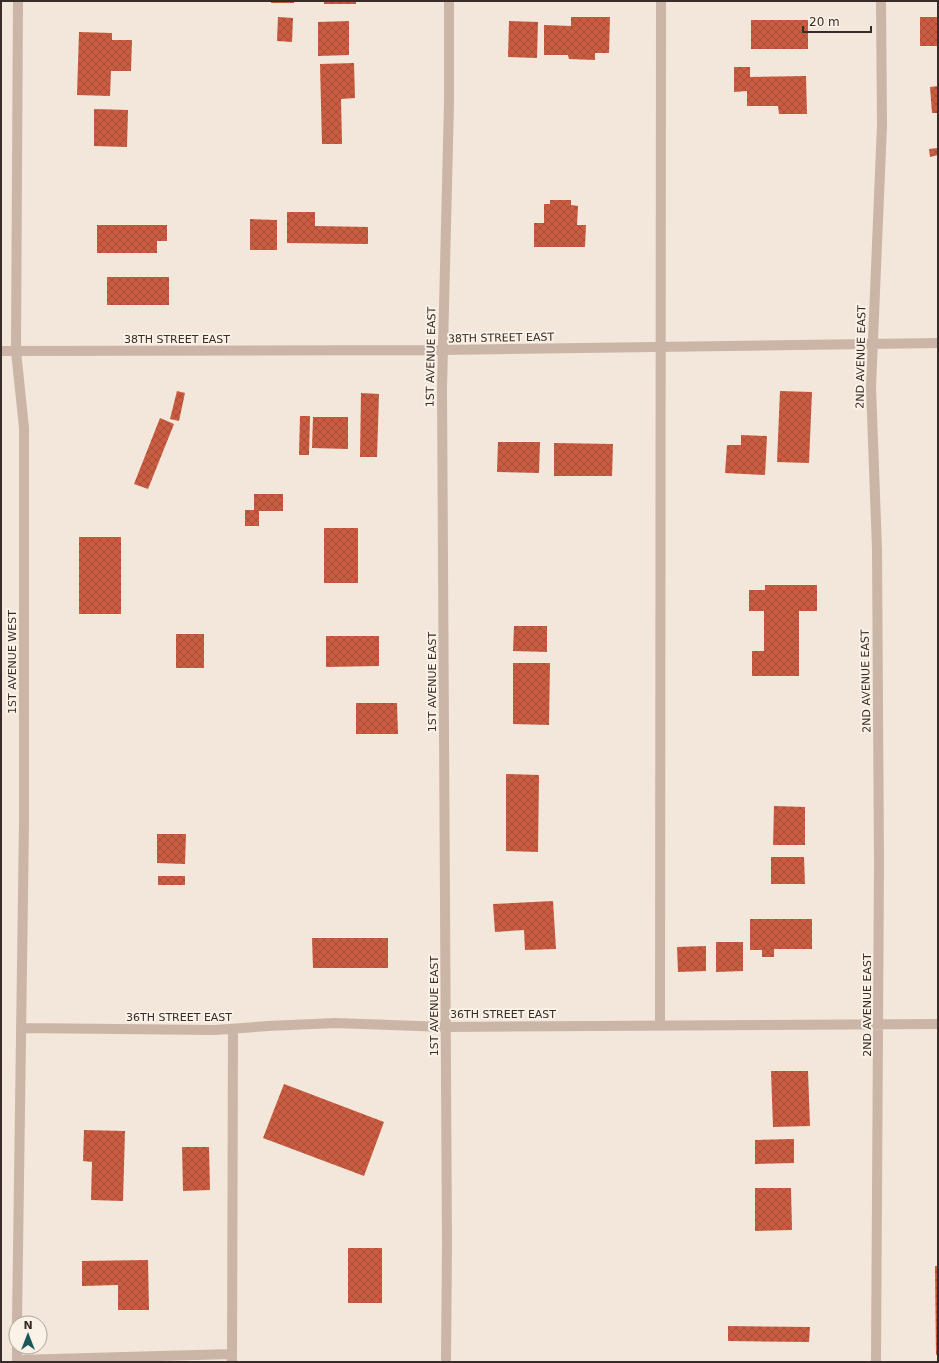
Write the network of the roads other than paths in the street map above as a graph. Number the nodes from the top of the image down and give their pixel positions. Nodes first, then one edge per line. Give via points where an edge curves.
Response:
1 (18, 1) edge
2 (448, 1) edge
3 (661, 1) edge
4 (880, 1) edge
5 (938, 343) edge
6 (873, 344) junction
7 (661, 348) junction
8 (443, 350) junction
9 (1, 351) edge
10 (16, 351) junction
11 (878, 1024) junction
12 (938, 1024) edge
13 (660, 1025) junction
14 (446, 1027) junction
15 (21, 1028) junction
16 (233, 1029) junction
17 (17, 1315) edge
18 (232, 1358) edge
19 (17, 1361) edge
20 (446, 1362) edge
21 (876, 1362) edge

1 - 10 street, 1ST AVENUE WEST
2 - 8 street, 1ST AVENUE EAST via 449,104
3 - 7 street
4 - 6 street, 2ND AVENUE EAST via 882,125
5 - 6 street, 38TH STREET EAST
6 - 7 street, 38TH STREET EAST
6 - 11 street, 2ND AVENUE EAST via 871,387 877,549
7 - 8 street, 38TH STREET EAST
7 - 13 street
8 - 10 street, 38TH STREET EAST
8 - 14 street, 1ST AVENUE EAST
9 - 10 street, 38TH STREET EAST
10 - 15 street, 1ST AVENUE WEST via 24,428
11 - 12 street, 36TH STREET EAST
11 - 13 street, 36TH STREET EAST
11 - 21 street, 2ND AVENUE EAST
13 - 14 street, 36TH STREET EAST
14 - 16 street, 36TH STREET EAST via 335,1023
14 - 20 street, 1ST AVENUE EAST
15 - 16 street, 36TH STREET EAST
15 - 17 street, 1ST AVENUE WEST
16 - 18 street
18 - 19 street

